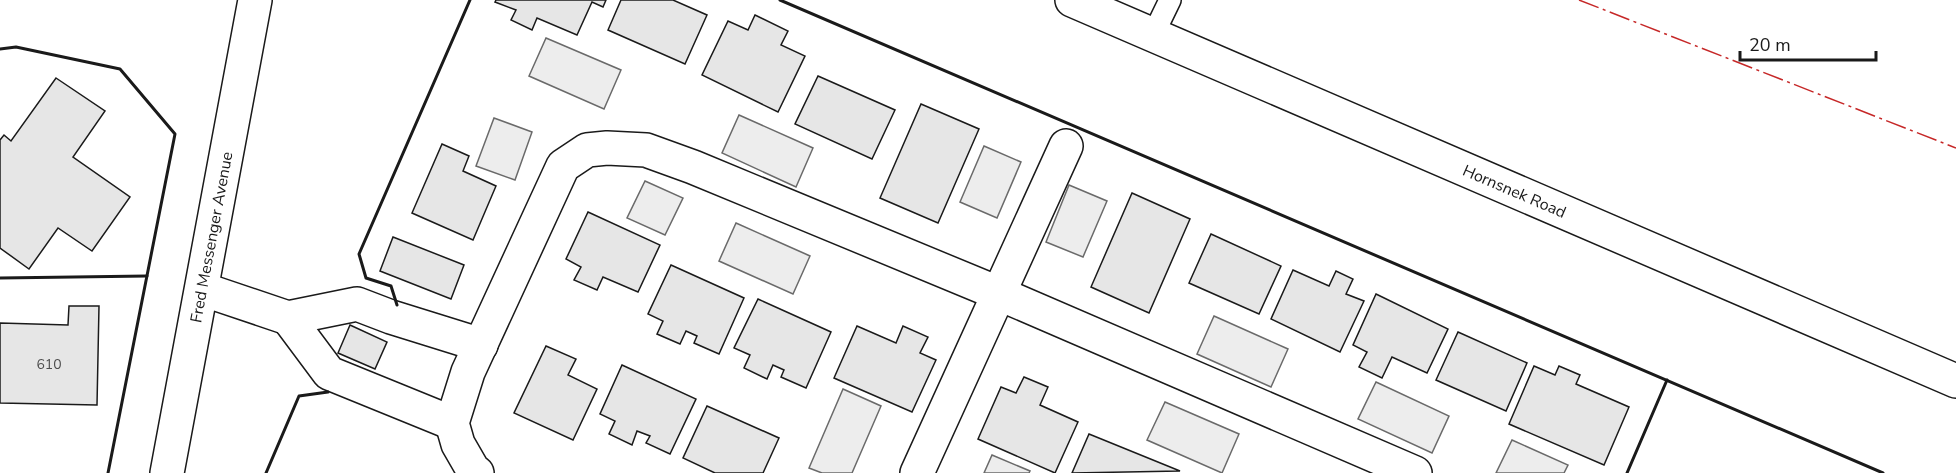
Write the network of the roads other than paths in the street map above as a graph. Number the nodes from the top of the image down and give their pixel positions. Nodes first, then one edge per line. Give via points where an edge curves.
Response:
1 (255, 0) edge
2 (1072, 0) edge
3 (1170, 0) edge
4 (1153, 35) junction
5 (1066, 146) dead end
6 (201, 289) junction
7 (1000, 294) junction
8 (288, 318) junction
9 (481, 345) junction
10 (1956, 381) edge
11 (452, 423) junction
12 (167, 473) edge
13 (477, 473) edge
14 (917, 473) edge
15 (1415, 473) edge

1 - 6 street, Fred Messenger Avenue
2 - 4 street, Hornsnek Road
3 - 4 lane
4 - 10 street, Hornsnek Road
5 - 7 street
6 - 8 street
6 - 12 street, Fred Messenger Avenue
7 - 9 street via 674,160 646,150 607,148 587,150 563,166
7 - 14 street
7 - 15 street
8 - 9 street via 357,304
8 - 11 street via 329,373
9 - 11 street
11 - 13 street via 458,444

